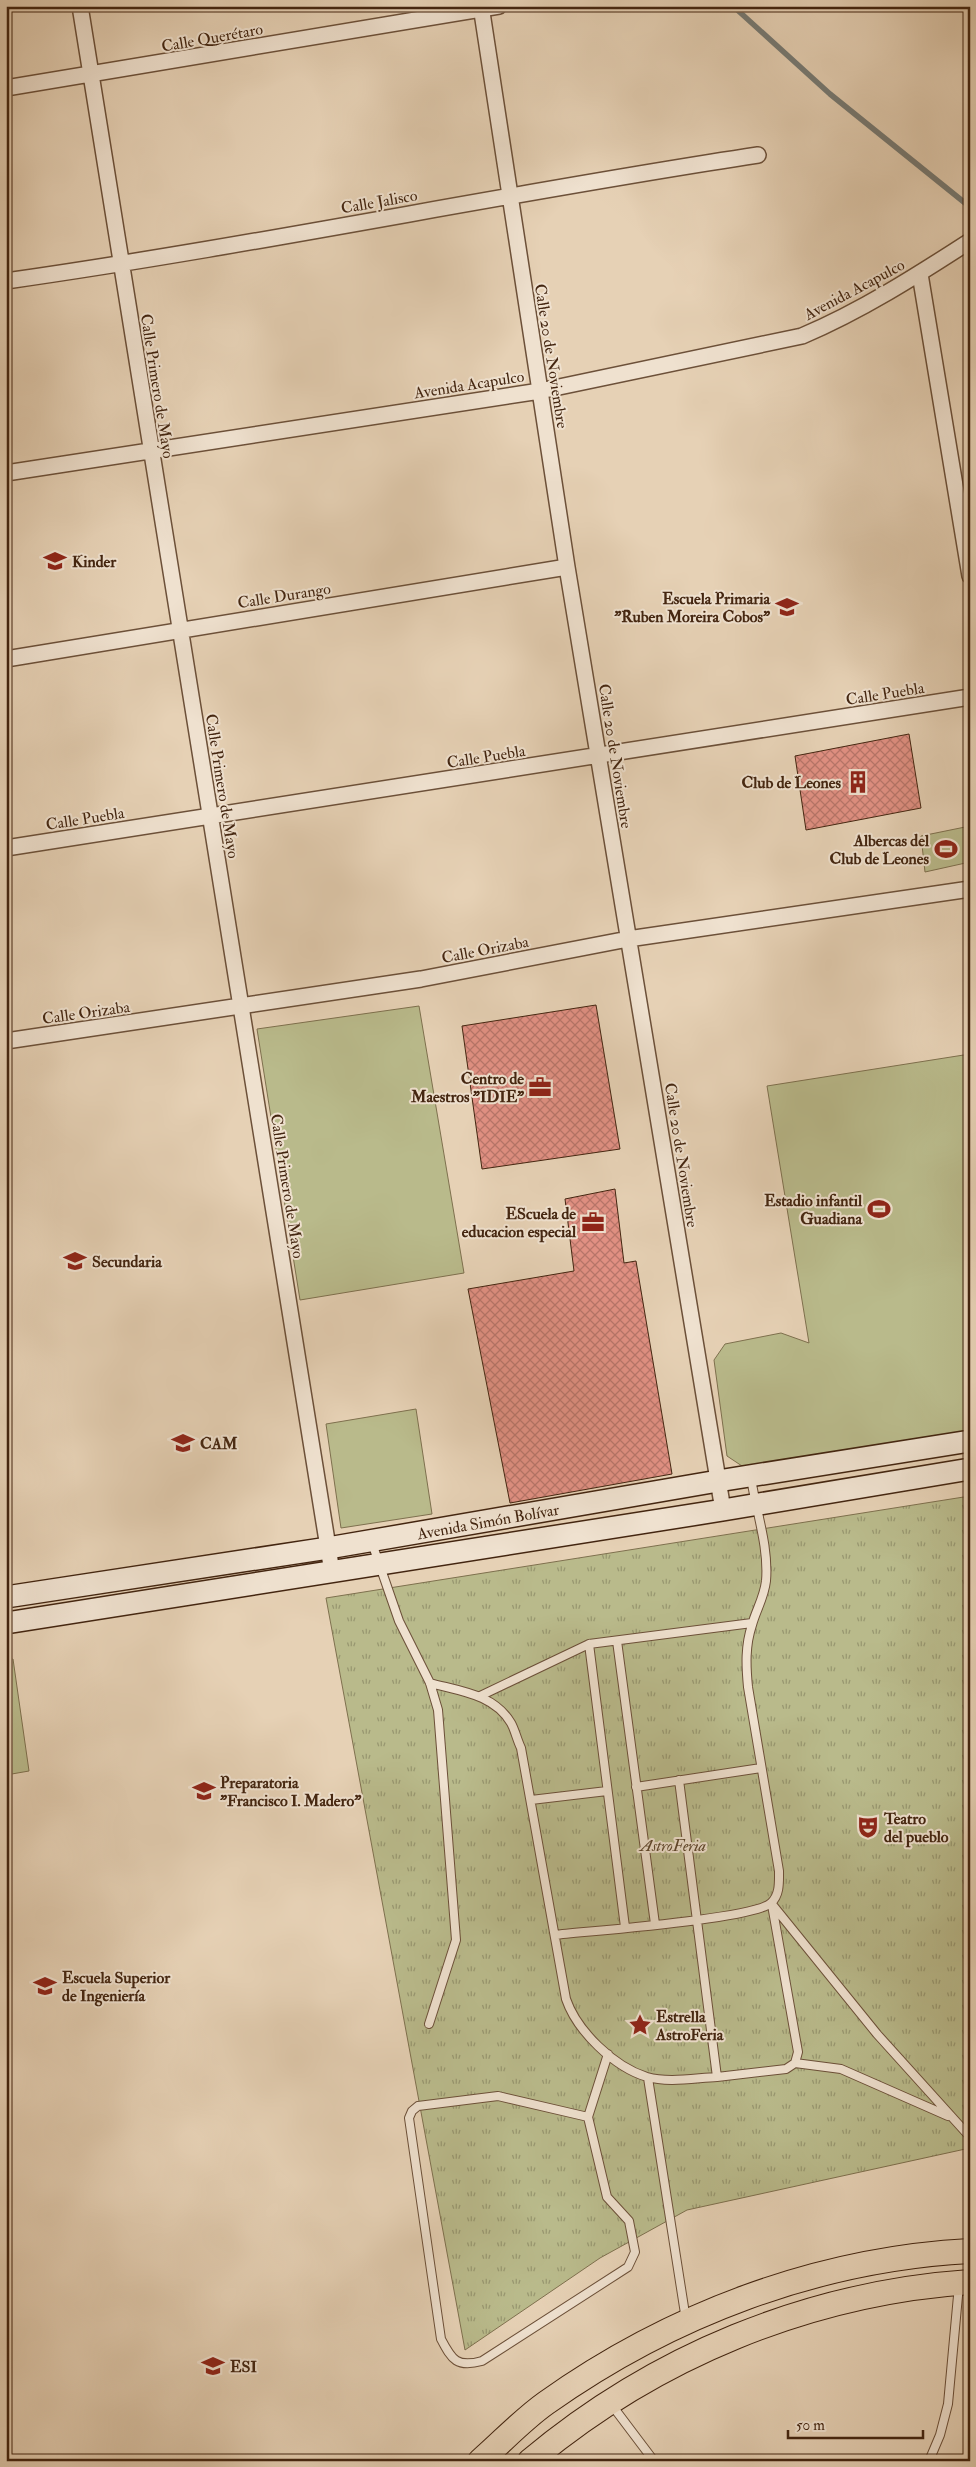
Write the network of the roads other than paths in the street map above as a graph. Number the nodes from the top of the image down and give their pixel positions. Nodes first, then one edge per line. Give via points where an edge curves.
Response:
1 (80, 6) edge
2 (499, 6) edge
3 (481, 8) edge
4 (90, 76) junction
5 (6, 88) edge
6 (758, 155) dead end
7 (509, 196) junction
8 (970, 241) edge
9 (122, 265) junction
10 (920, 274) junction
11 (6, 281) edge
12 (540, 391) junction
13 (151, 452) junction
14 (6, 473) edge
15 (567, 567) junction
16 (970, 576) edge
17 (179, 629) junction
18 (6, 659) edge
19 (970, 697) edge
20 (598, 757) junction
21 (209, 815) junction
22 (6, 848) edge
23 (970, 889) edge
24 (628, 939) junction
25 (242, 1007) junction
26 (6, 1042) edge
27 (970, 1441) edge
28 (970, 1468) edge
29 (751, 1476) junction
30 (718, 1481) junction
31 (755, 1504) junction
32 (722, 1510) junction
33 (371, 1541) junction
34 (328, 1548) junction
35 (379, 1564) junction
36 (332, 1572) junction
37 (6, 1597) edge
38 (6, 1623) edge
39 (752, 1623) junction
40 (616, 1641) junction
41 (589, 1644) junction
42 (430, 1684) junction
43 (480, 1696) junction
44 (761, 1768) junction
45 (679, 1780) junction
46 (636, 1787) junction
47 (607, 1791) junction
48 (531, 1800) junction
49 (771, 1903) junction
50 (697, 1920) junction
51 (655, 1924) junction
52 (625, 1927) junction
53 (555, 1935) junction
54 (429, 2024) dead end
55 (608, 2054) junction
56 (796, 2063) junction
57 (717, 2077) junction
58 (648, 2078) junction
59 (588, 2117) junction
60 (952, 2118) junction
61 (970, 2137) edge
62 (970, 2251) edge
63 (964, 2282) edge
64 (686, 2322) junction
65 (610, 2402) junction
66 (480, 2461) edge
67 (530, 2461) edge
68 (654, 2461) edge
69 (930, 2461) edge

1 - 4 street, Calle Primero de Mayo
2 - 3 street, Calle Querétaro
3 - 4 street, Calle Querétaro
3 - 7 street, Calle 20 de Noviembre
4 - 5 street, Calle Querétaro
4 - 9 street, Calle Primero de Mayo
6 - 7 street, Calle Jalisco
7 - 9 street, Calle Jalisco
7 - 12 street, Calle 20 de Noviembre
8 - 10 street, Avenida Acapulco
9 - 11 street, Calle Jalisco
9 - 13 street, Calle Primero de Mayo
10 - 12 street, Avenida Acapulco via 802,336
10 - 16 street
12 - 13 street, Avenida Acapulco
12 - 15 street, Calle 20 de Noviembre
13 - 14 street, Avenida Acapulco
13 - 17 street, Calle Primero de Mayo
15 - 17 street, Calle Durango
15 - 20 street, Calle 20 de Noviembre
17 - 18 street, Calle Durango
17 - 21 street, Calle Primero de Mayo
19 - 20 street, Calle Puebla
20 - 21 street, Calle Puebla
20 - 24 street, Calle 20 de Noviembre
21 - 22 street, Calle Puebla
21 - 25 street, Calle Primero de Mayo
23 - 24 street, Calle Orizaba
24 - 25 street, Calle Orizaba via 421,979
24 - 30 street, Calle 20 de Noviembre
25 - 26 street, Calle Orizaba
25 - 34 street, Calle Primero de Mayo
27 - 29 street, Avenida Simón Bolívar
28 - 31 street, Avenida Simón Bolívar
29 - 30 street, Avenida Simón Bolívar
29 - 31 lane
30 - 32 street, Calle 20 de Noviembre
30 - 33 street, Avenida Simón Bolívar
31 - 32 street, Avenida Simón Bolívar
31 - 39 lane via 767,1563 761,1604
32 - 35 street, Avenida Simón Bolívar
33 - 34 street, Avenida Simón Bolívar
33 - 35 lane
34 - 36 street, Calle Primero de Mayo
34 - 37 street, Avenida Simón Bolívar
35 - 36 street, Avenida Simón Bolívar
35 - 42 lane via 399,1622
36 - 38 street, Avenida Simón Bolívar
39 - 40 lane
39 - 44 lane via 746,1664
40 - 41 lane
40 - 46 lane
41 - 43 lane
41 - 47 lane
42 - 43 lane
42 - 54 lane via 438,1710 456,1940
43 - 48 lane via 497,1707 511,1723 521,1748
44 - 45 lane
44 - 49 lane via 779,1871 779,1889
45 - 46 lane
45 - 50 lane
46 - 51 lane
47 - 48 lane
47 - 52 lane
48 - 53 lane
49 - 50 lane via 758,1911
49 - 56 lane via 798,2052
49 - 60 lane via 877,2034
50 - 51 lane
50 - 57 lane
51 - 52 lane
52 - 53 lane
53 - 55 lane via 570,2012 576,2023
55 - 58 lane
55 - 59 lane
56 - 57 lane via 786,2069
56 - 60 lane via 841,2069
57 - 58 lane
58 - 64 lane
59 - 59 lane via 607,2197 629,2220 635,2252 628,2267 482,2361 467,2365 457,2362 449,2355 441,2339 409,2118 412,2111 418,2106 498,2096
60 - 61 lane
62 - 64 main road via 866,2263 790,2282
63 - 65 main road via 877,2294 798,2313 677,2362
63 - 69 lane via 948,2404
64 - 66 main road via 609,2362 544,2404
65 - 67 main road via 562,2434
65 - 68 lane

